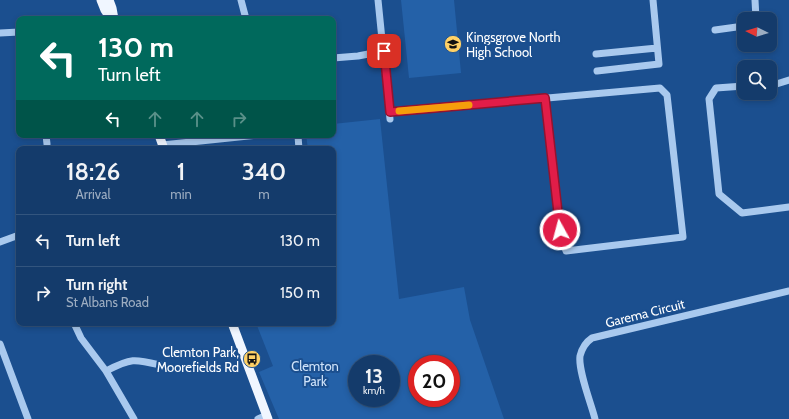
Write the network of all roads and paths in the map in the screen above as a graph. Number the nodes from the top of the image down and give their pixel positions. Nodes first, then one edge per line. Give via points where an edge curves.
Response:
1 (101, 0) edge
2 (109, 0) edge
3 (241, 0) edge
4 (378, 0) edge
5 (653, 0) edge
6 (755, 0) edge
7 (756, 12) edge
8 (109, 16) edge
9 (112, 16) edge
10 (245, 16) edge
11 (737, 27) edge
12 (715, 30) dead end
13 (16, 32) edge
14 (0, 33) edge
15 (657, 48) junction
16 (384, 51) junction
17 (596, 54) dead end
18 (336, 58) edge
19 (597, 71) dead end
20 (789, 80) edge
21 (777, 84) edge
22 (737, 86) edge
23 (545, 98) junction
24 (46, 138) edge
25 (235, 138) edge
26 (47, 144) dead end
27 (171, 146) edge
28 (789, 208) edge
29 (16, 236) edge
30 (0, 242) edge
31 (789, 290) edge
32 (75, 326) edge
33 (233, 326) edge
34 (0, 344) edge
35 (2, 353) edge
36 (164, 366) dead end
37 (106, 371) junction
38 (264, 418) edge
39 (28, 419) edge
40 (134, 419) edge
41 (595, 419) edge

1 - 8 main road
2 - 9 main road
3 - 10 street
4 - 16 street
5 - 15 street
6 - 7 street
11 - 12 street
13 - 14 street
15 - 17 street
15 - 19 street via 659,64
16 - 18 street
16 - 23 street via 390,116
20 - 21 street
22 - 28 street via 716,88 709,99 719,194 742,213
23 - 23 street via 560,230 566,251 683,237 667,95 660,88
24 - 26 street
25 - 27 street
29 - 30 street
31 - 41 street, Garema Circuit via 592,338 582,349 580,362
32 - 37 street
33 - 38 main road
34 - 35 street
35 - 39 street
36 - 37 street via 143,360 131,360
37 - 40 street

